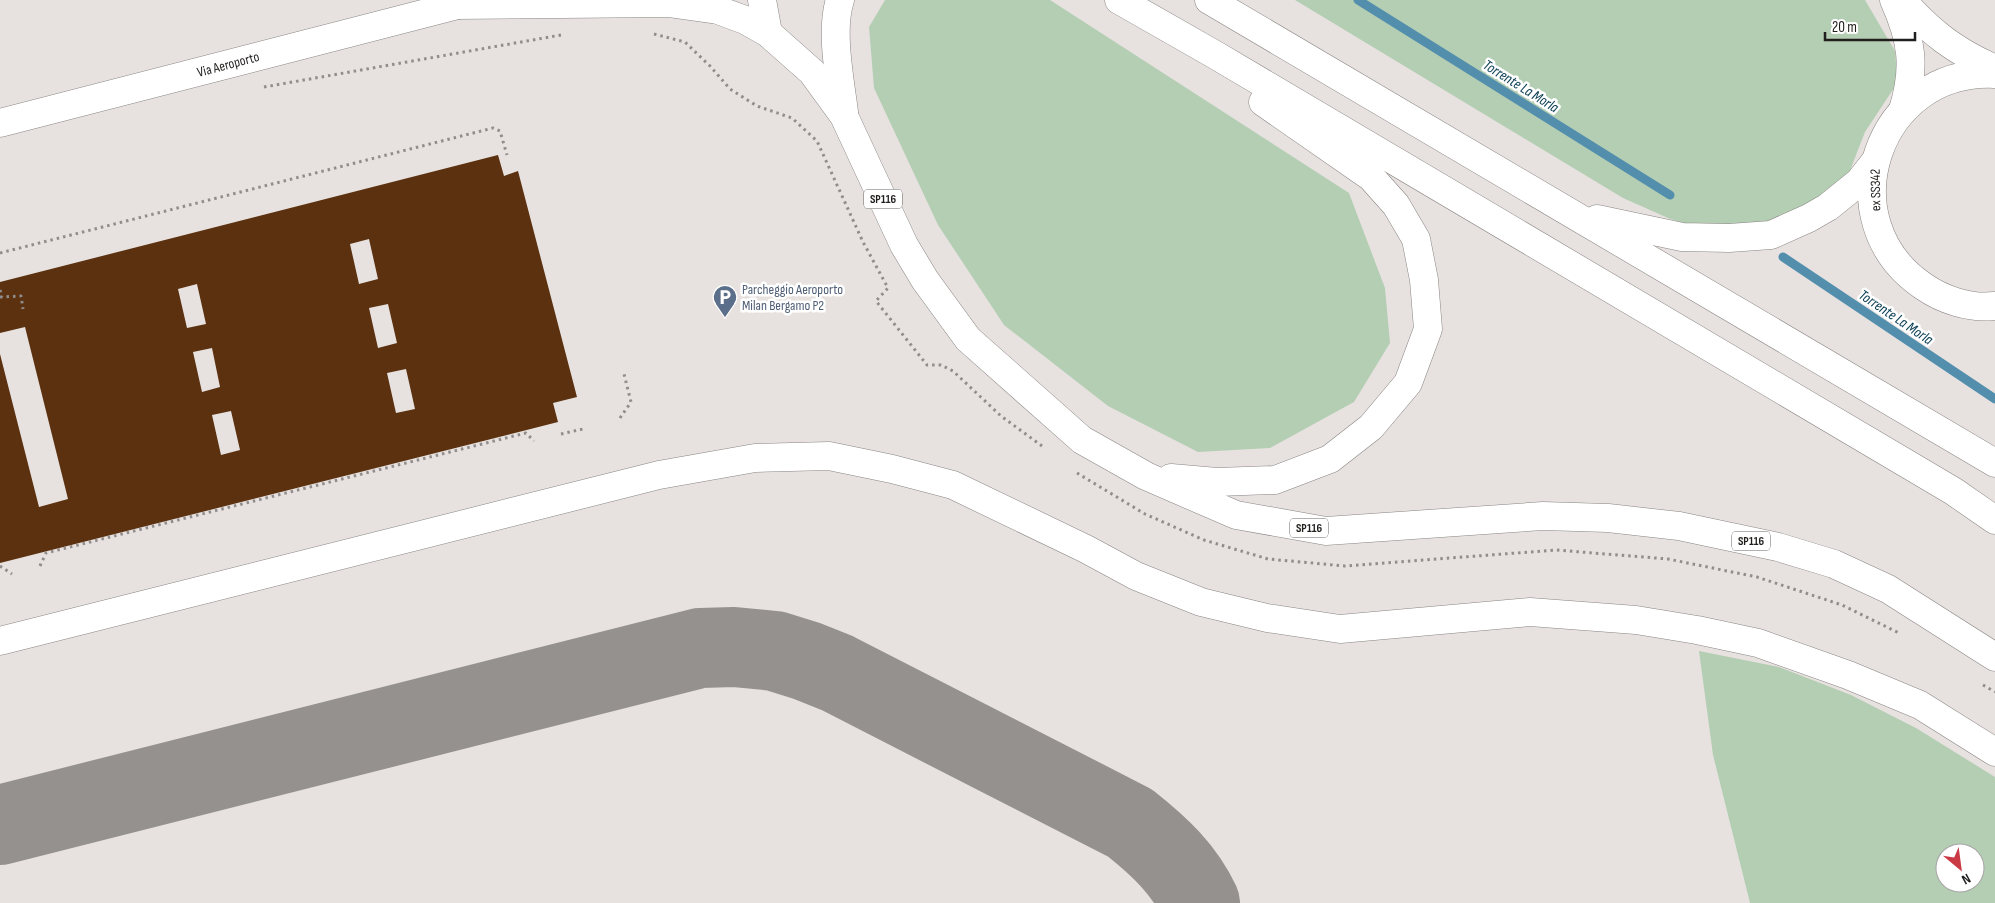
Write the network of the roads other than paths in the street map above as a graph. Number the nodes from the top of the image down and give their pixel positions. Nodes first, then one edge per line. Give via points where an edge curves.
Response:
1 (762, 0) edge
2 (840, 0) edge
3 (1120, 0) edge
4 (1209, 0) edge
5 (1894, 0) edge
6 (1902, 0) edge
7 (466, 2) edge
8 (768, 32) junction
9 (1212, 53) junction
10 (1995, 69) edge
11 (1995, 74) edge
12 (1902, 110) junction
13 (844, 116) junction
14 (0, 123) edge
15 (1874, 163) junction
16 (1576, 215) junction
17 (1995, 306) edge
18 (1995, 463) edge
19 (1146, 476) junction
20 (1995, 520) edge
21 (0, 641) edge
22 (1995, 657) edge
23 (1995, 752) edge

1 - 8 main road
2 - 13 main road, SP116 via 836,22
3 - 9 main road
4 - 16 main road
5 - 12 main road via 1909,41 1911,66
6 - 10 main road via 1948,44
7 - 8 main road, SP116 via 668,3 718,10
7 - 14 main road, Via Aeroporto / SP116
8 - 13 main road, SP116 via 812,72
9 - 19 main road via 1255,97 1371,177 1396,205 1416,239 1424,280 1428,329 1408,383 1371,427 1330,459 1275,480 1217,482
9 - 20 main road via 1953,491
11 - 12 main road, ex SS342 via 1979,73 1951,79 1925,92
12 - 15 main road, ex SS342 via 1885,135
13 - 19 main road, SP116 via 904,245 968,339 1082,440
15 - 16 main road via 1859,182 1828,207 1771,234 1729,238 1682,237
15 - 17 main road, ex SS342 via 1872,206 1879,233 1893,257 1912,278 1934,294 1960,303
16 - 18 main road
19 - 22 main road, SP116 via 1236,515 1326,531 1542,516 1580,517 1679,526 1778,547 1834,564 1888,589
21 - 23 main road via 658,475 755,458 828,456 952,485 1136,576 1201,602 1267,618 1340,629 1530,612 1636,620 1697,630 1758,643 1848,675 1920,705

